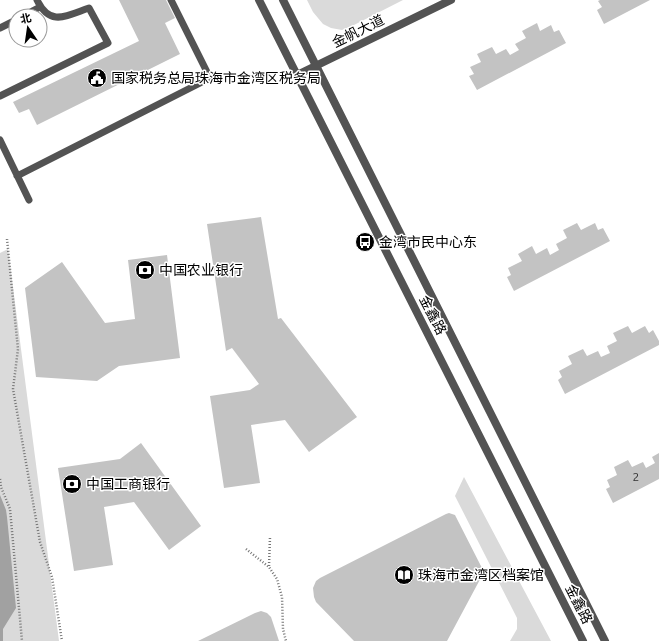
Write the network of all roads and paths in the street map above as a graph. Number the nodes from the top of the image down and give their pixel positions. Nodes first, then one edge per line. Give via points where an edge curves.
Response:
1 (37, 0) edge
2 (171, 0) edge
3 (259, 0) edge
4 (283, 0) edge
5 (451, 0) edge
6 (40, 8) edge
7 (48, 15) edge
8 (316, 66) junction
9 (297, 76) junction
10 (0, 96) edge
11 (0, 140) edge
12 (17, 176) junction
13 (29, 200) dead end
14 (7, 240) dead end
15 (0, 479) edge
16 (270, 537) dead end
17 (246, 549) dead end
18 (269, 567) junction
19 (598, 627) junction
20 (579, 637) edge
21 (22, 641) edge
22 (62, 641) edge
23 (286, 641) edge
24 (583, 641) edge
25 (605, 641) edge
26 (612, 641) edge

1 - 6 lane
2 - 12 lane via 210,78
3 - 9 street, 金鑫路
4 - 8 street, 金鑫路
5 - 8 street, 金帆大道
7 - 10 lane via 60,18 89,8 108,43
8 - 9 street, 金帆大道
8 - 19 street, 金鑫路
9 - 20 street, 金鑫路
11 - 12 lane
12 - 13 lane
14 - 22 path via 18,349 13,389 40,542 52,577
15 - 21 path via 10,509
16 - 18 path
17 - 18 path
18 - 23 path via 277,579 282,597
19 - 25 street, 金鑫路
19 - 26 street
20 - 24 street, 金鑫路

